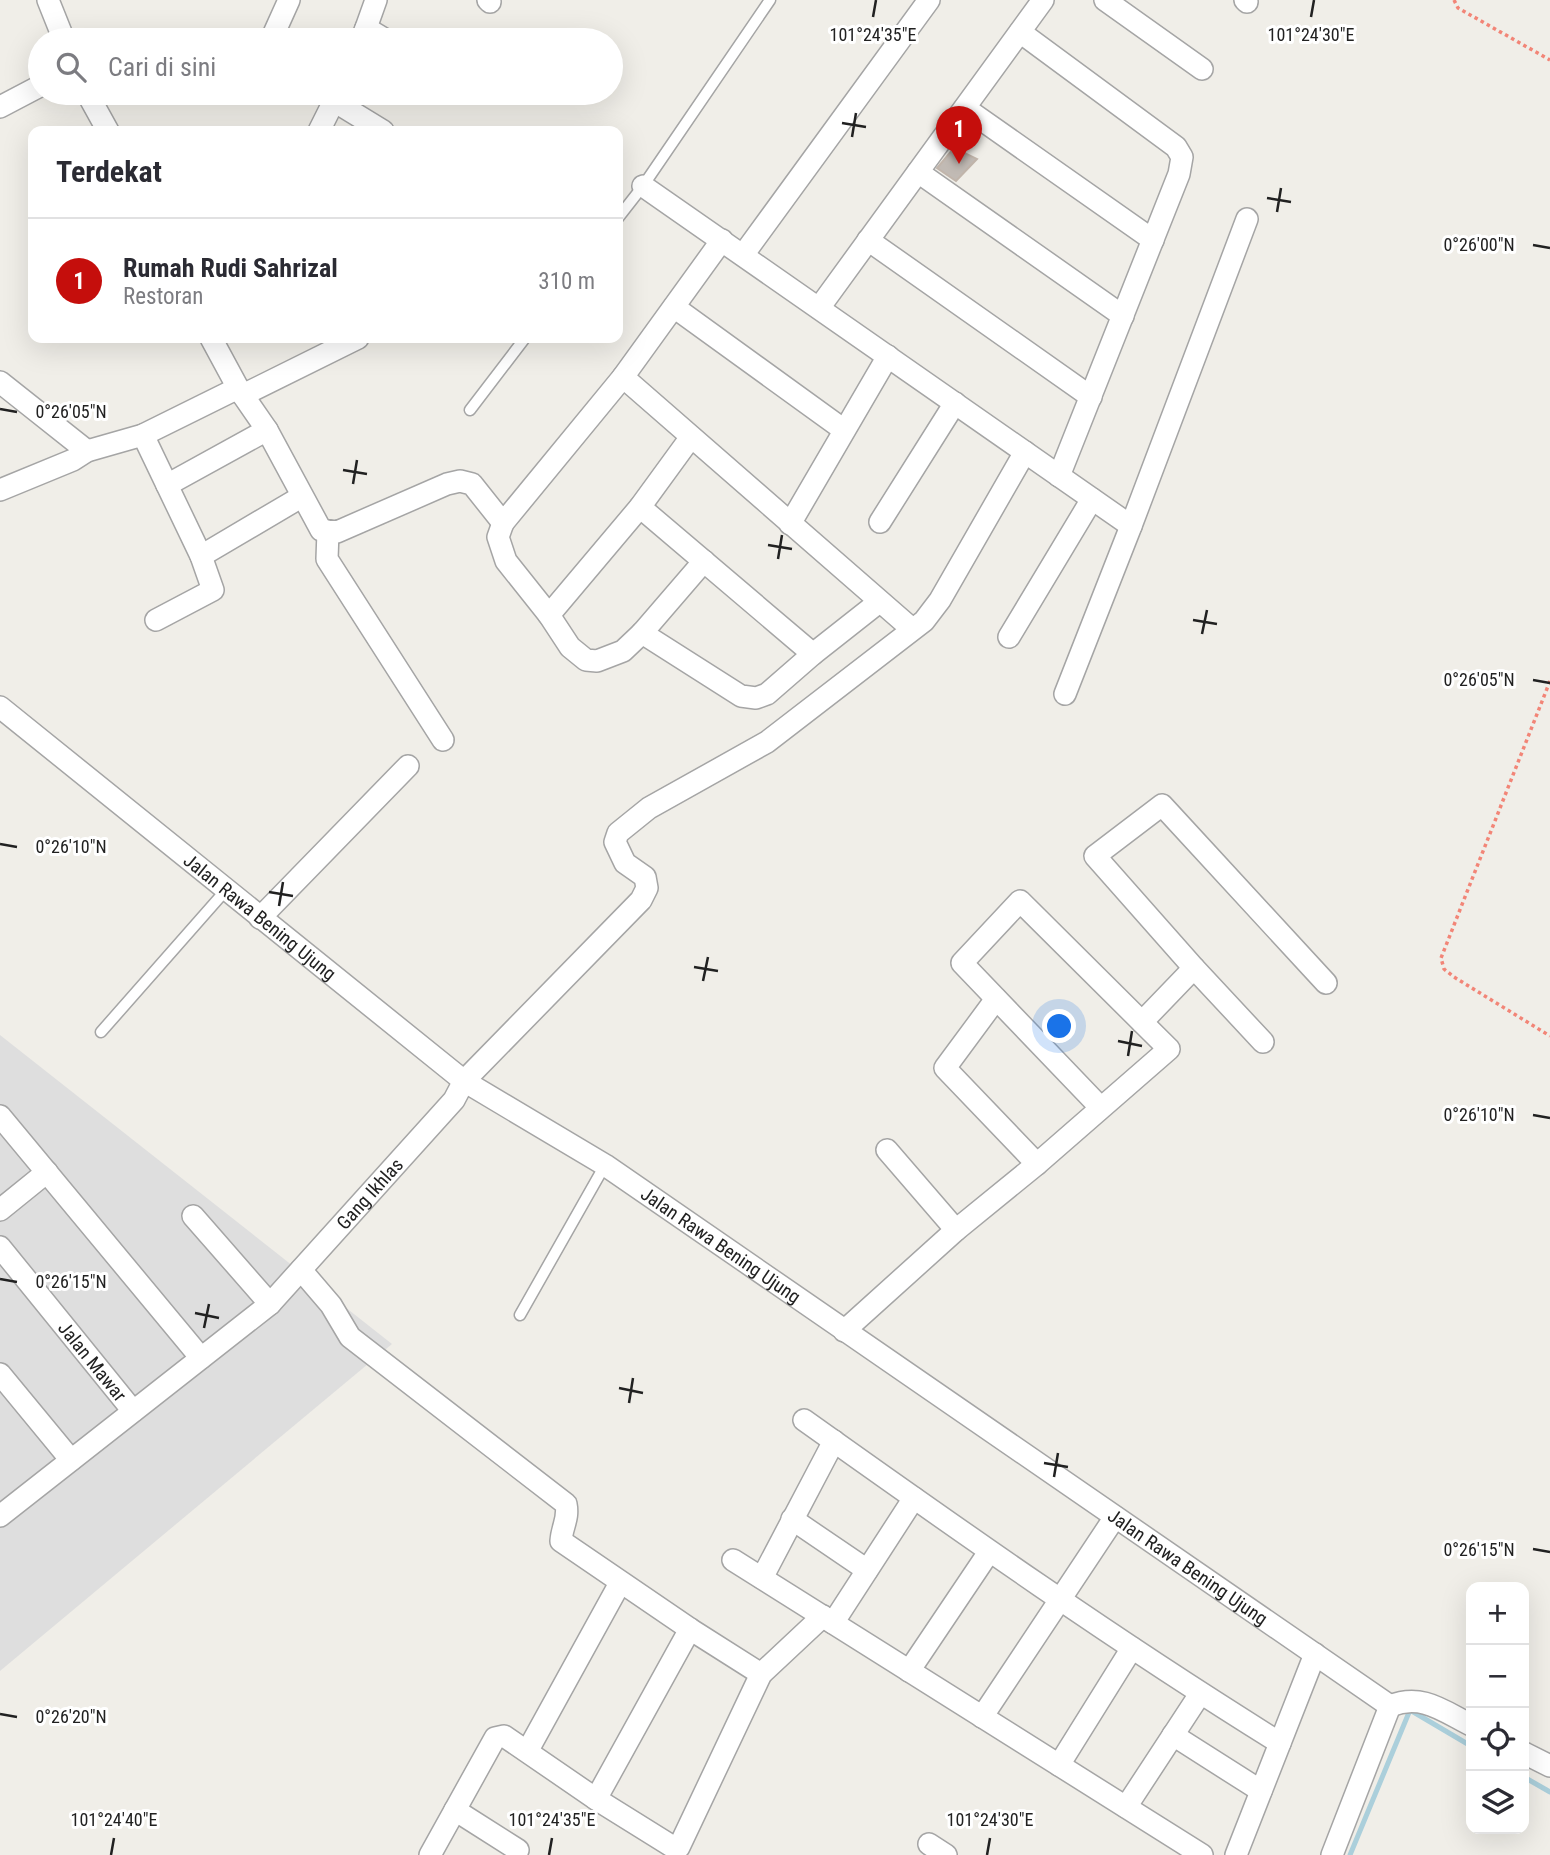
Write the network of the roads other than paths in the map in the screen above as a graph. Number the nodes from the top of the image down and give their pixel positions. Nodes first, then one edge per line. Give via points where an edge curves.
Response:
1 (48, 0) edge
2 (289, 0) edge
3 (376, 0) edge
4 (771, 0) edge
5 (929, 0) edge
6 (1043, 0) edge
7 (1105, 0) edge
8 (59, 28) edge
9 (276, 28) edge
10 (365, 28) edge
11 (1020, 32) junction
12 (1202, 69) dead end
13 (28, 92) edge
14 (94, 105) edge
15 (332, 105) edge
16 (347, 105) edge
17 (0, 107) edge
18 (965, 108) junction
19 (105, 126) edge
20 (322, 126) edge
21 (376, 126) edge
22 (918, 172) junction
23 (643, 186) junction
24 (623, 212) edge
25 (1247, 219) dead end
26 (722, 240) junction
27 (869, 240) junction
28 (1153, 240) junction
29 (743, 255) junction
30 (674, 307) junction
31 (819, 308) junction
32 (1123, 316) junction
33 (214, 343) edge
34 (347, 343) edge
35 (522, 343) edge
36 (887, 356) junction
37 (623, 377) junction
38 (0, 382) edge
39 (241, 392) junction
40 (1091, 397) junction
41 (955, 403) junction
42 (470, 410) dead end
43 (267, 430) junction
44 (844, 430) junction
45 (144, 435) junction
46 (691, 436) junction
47 (87, 451) junction
48 (1025, 452) junction
49 (1059, 476) junction
50 (167, 485) junction
51 (0, 490) edge
52 (302, 497) junction
53 (1092, 499) junction
54 (640, 507) junction
55 (880, 522) dead end
56 (503, 523) junction
57 (790, 524) junction
58 (1131, 526) junction
59 (328, 531) junction
60 (201, 556) junction
61 (704, 561) junction
62 (879, 602) junction
63 (549, 615) junction
64 (156, 620) dead end
65 (912, 629) junction
66 (642, 633) junction
67 (1009, 637) dead end
68 (813, 654) junction
69 (1065, 694) dead end
70 (0, 706) edge
71 (443, 740) dead end
72 (408, 765) dead end
73 (226, 890) junction
74 (260, 918) junction
75 (1194, 968) junction
76 (1326, 983) dead end
77 (996, 999) junction
78 (1142, 1022) junction
79 (101, 1032) dead end
80 (1263, 1042) dead end
81 (464, 1082) junction
82 (1101, 1108) junction
83 (0, 1116) edge
84 (887, 1150) dead end
85 (1037, 1164) junction
86 (606, 1165) junction
87 (47, 1172) junction
88 (0, 1210) edge
89 (193, 1216) dead end
90 (956, 1230) junction
91 (0, 1247) edge
92 (301, 1270) junction
93 (270, 1304) junction
94 (520, 1315) dead end
95 (844, 1331) junction
96 (201, 1358) junction
97 (0, 1374) edge
98 (133, 1411) junction
99 (804, 1420) dead end
100 (834, 1441) junction
101 (71, 1460) junction
102 (914, 1498) junction
103 (3, 1506) edge
104 (1115, 1517) junction
105 (792, 1519) junction
106 (989, 1552) junction
107 (733, 1560) dead end
108 (867, 1570) junction
109 (762, 1578) junction
110 (620, 1583) junction
111 (1060, 1599) junction
112 (828, 1619) junction
113 (690, 1629) junction
114 (1132, 1648) junction
115 (1315, 1654) junction
116 (909, 1671) junction
117 (761, 1674) junction
118 (1200, 1694) junction
119 (1390, 1706) junction
120 (982, 1717) junction
121 (1466, 1722) edge
122 (1173, 1735) junction
123 (1280, 1743) junction
124 (528, 1751) junction
125 (1529, 1756) edge
126 (1059, 1765) junction
127 (1550, 1766) edge
128 (1261, 1791) junction
129 (596, 1799) junction
130 (1126, 1807) junction
131 (455, 1810) junction
132 (518, 1850) dead end
133 (430, 1855) edge
134 (1202, 1855) edge
135 (1236, 1855) edge
136 (1332, 1855) edge

1 - 8 street
2 - 9 street
3 - 10 street
4 - 23 lane
5 - 29 street
6 - 11 street
7 - 12 street
11 - 18 street
11 - 28 street via 1182,157
13 - 17 street
14 - 19 street
15 - 20 street
16 - 21 street
18 - 22 street
18 - 28 street
22 - 27 street
22 - 32 street
23 - 24 lane
23 - 26 street
25 - 58 street
26 - 29 street
26 - 30 street
27 - 31 street
27 - 40 street
28 - 32 street
29 - 31 street
30 - 37 street
30 - 44 street
31 - 36 street
32 - 40 street
33 - 39 street
34 - 39 street
35 - 42 lane
36 - 41 street
36 - 44 street
37 - 46 street
37 - 56 street
38 - 47 street
39 - 43 street
39 - 45 street
40 - 49 street
41 - 48 street
41 - 55 street
43 - 50 street
43 - 52 street
44 - 57 street
45 - 47 street
45 - 50 street
46 - 54 street
46 - 57 street
47 - 51 street
48 - 49 street
48 - 65 street via 940,600
49 - 53 street
50 - 60 street
52 - 59 street via 321,530
52 - 60 street
53 - 58 street
53 - 67 street
54 - 61 street
54 - 63 street
56 - 59 street via 472,484 460,481 337,532
56 - 63 street via 498,537 506,561
57 - 62 street
58 - 69 street
59 - 71 street via 327,559
60 - 64 street via 213,590
61 - 66 street
61 - 68 street
62 - 65 street
62 - 68 street
63 - 66 street via 570,647 586,660 622,652
65 - 81 street, Gang Ikhlas via 767,742 649,808 618,833 615,842 625,863 645,877 647,888 641,900
66 - 68 street via 741,695 755,698 767,694
70 - 73 street, Jalan Rawa Bening Ujung
72 - 74 street
73 - 74 street, Jalan Rawa Bening Ujung
73 - 79 lane
74 - 81 street, Jalan Rawa Bening Ujung
75 - 76 street via 1095,856 1162,805
75 - 78 street
75 - 80 street
77 - 78 street via 962,963 1020,901
77 - 82 street
77 - 85 street via 945,1068
78 - 82 street via 1169,1049
81 - 86 street, Jalan Rawa Bening Ujung
81 - 92 street, Gang Ikhlas via 454,1100
82 - 85 street
83 - 87 street
84 - 90 street
85 - 90 street
86 - 94 lane
86 - 95 street, Jalan Rawa Bening Ujung
87 - 88 street
87 - 96 street
89 - 93 street
90 - 95 street
91 - 98 street, Jalan Mawar
92 - 93 street, Gang Ikhlas
92 - 110 street via 331,1305 350,1337 566,1504 561,1541
93 - 96 street, Gang Ikhlas
95 - 104 street, Jalan Rawa Bening Ujung
96 - 98 street, Gang Ikhlas
97 - 101 street
98 - 101 street, Gang Ikhlas
99 - 100 street
100 - 102 street
100 - 105 street
101 - 103 street, Gang Ikhlas
102 - 106 street
102 - 108 street
104 - 111 street
104 - 115 street, Jalan Rawa Bening Ujung
105 - 108 street
105 - 109 street
106 - 111 street
106 - 116 street
107 - 109 street
108 - 112 street
109 - 112 street
110 - 113 street
110 - 124 street
111 - 114 street
111 - 120 street
112 - 116 street
112 - 117 street
113 - 117 street
113 - 129 street
114 - 118 street
114 - 126 street
115 - 119 street, Jalan Rawa Bening Ujung
115 - 123 street
116 - 120 street
117 - 129 street via 679,1847
118 - 122 street
118 - 123 street
119 - 121 street via 1425,1701
119 - 136 street
120 - 126 street
122 - 128 street
122 - 130 street
123 - 128 street
124 - 129 street
124 - 131 street via 504,1736 495,1738
125 - 127 street
126 - 130 street
128 - 135 street
130 - 134 street
131 - 132 street
131 - 133 street

